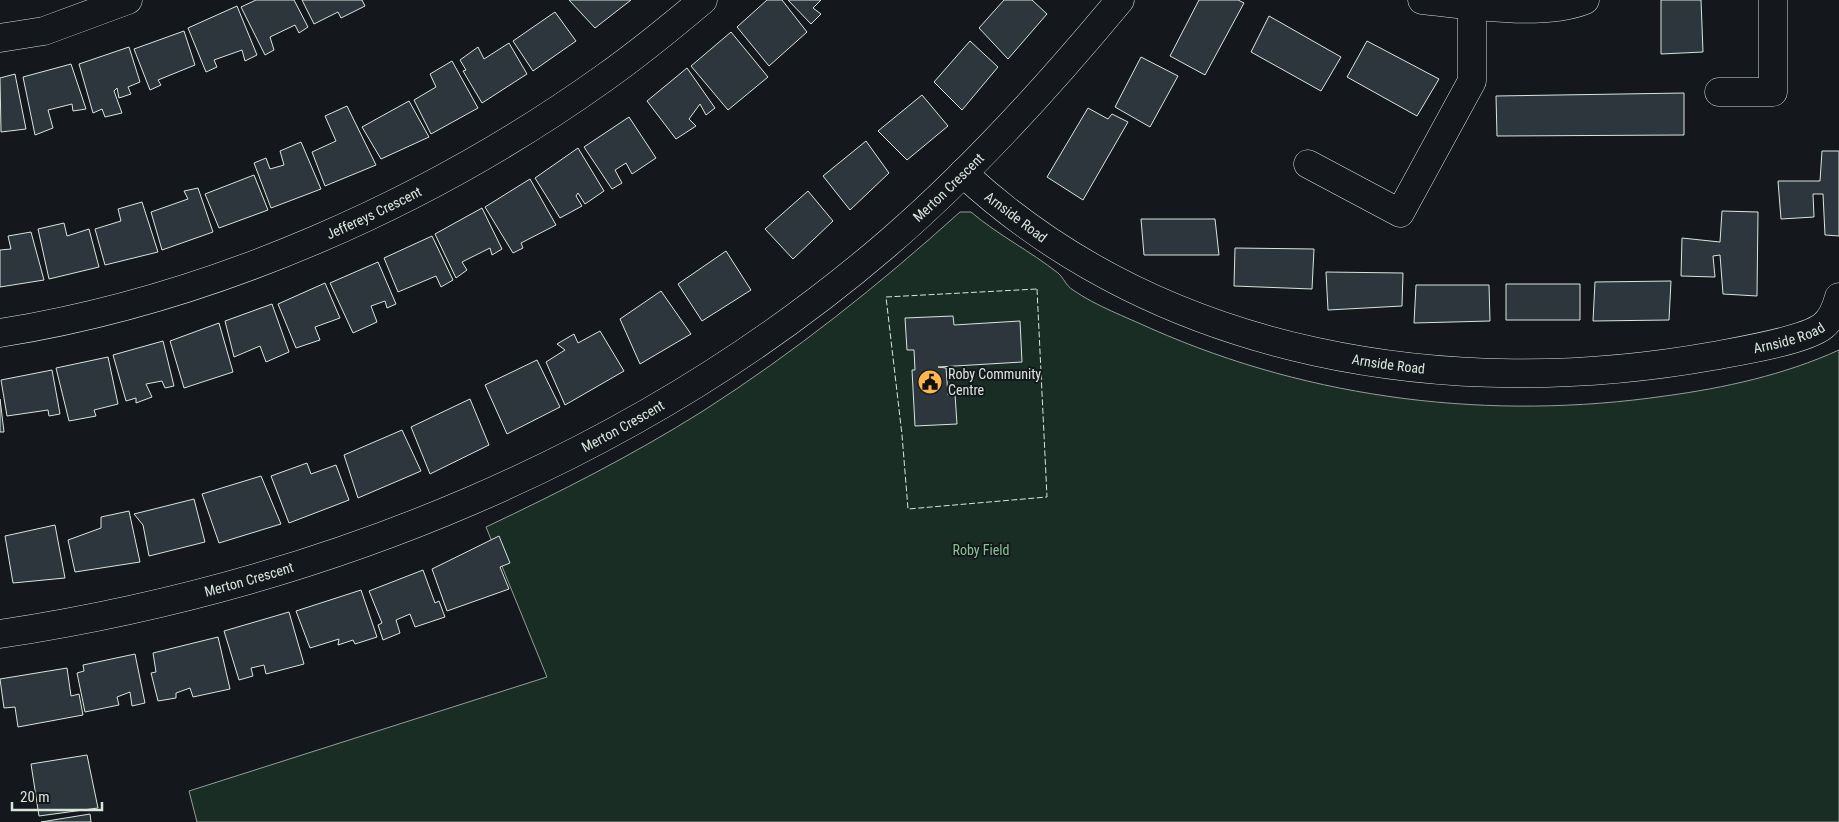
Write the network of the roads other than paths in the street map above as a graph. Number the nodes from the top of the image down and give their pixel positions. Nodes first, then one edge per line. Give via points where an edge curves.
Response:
1 (128, 0) edge
2 (703, 0) edge
3 (1120, 0) edge
4 (1422, 0) edge
5 (1586, 0) edge
6 (1773, 0) edge
7 (1472, 6) junction
8 (0, 38) edge
9 (1719, 92) dead end
10 (1308, 164) dead end
11 (962, 173) junction
12 (1839, 297) edge
13 (0, 333) edge
14 (0, 634) edge

1 - 8 street via 44,31
2 - 13 street, Jeffereys Crescent via 605,78 560,108 466,166 368,216 170,293 112,310
3 - 11 street, Merton Crescent via 1024,112
4 - 7 street
5 - 7 street via 1546,7
6 - 9 street via 1773,92
7 - 10 street via 1472,81 1400,213
11 - 12 street, Arnside Road via 1000,207 1046,240 1112,279 1188,314 1251,336 1360,362 1463,373 1516,374 1654,365 1737,352 1798,337 1823,326 1834,312
11 - 14 street, Merton Crescent via 886,244 778,328 694,384 527,476 374,539 267,575 143,607

